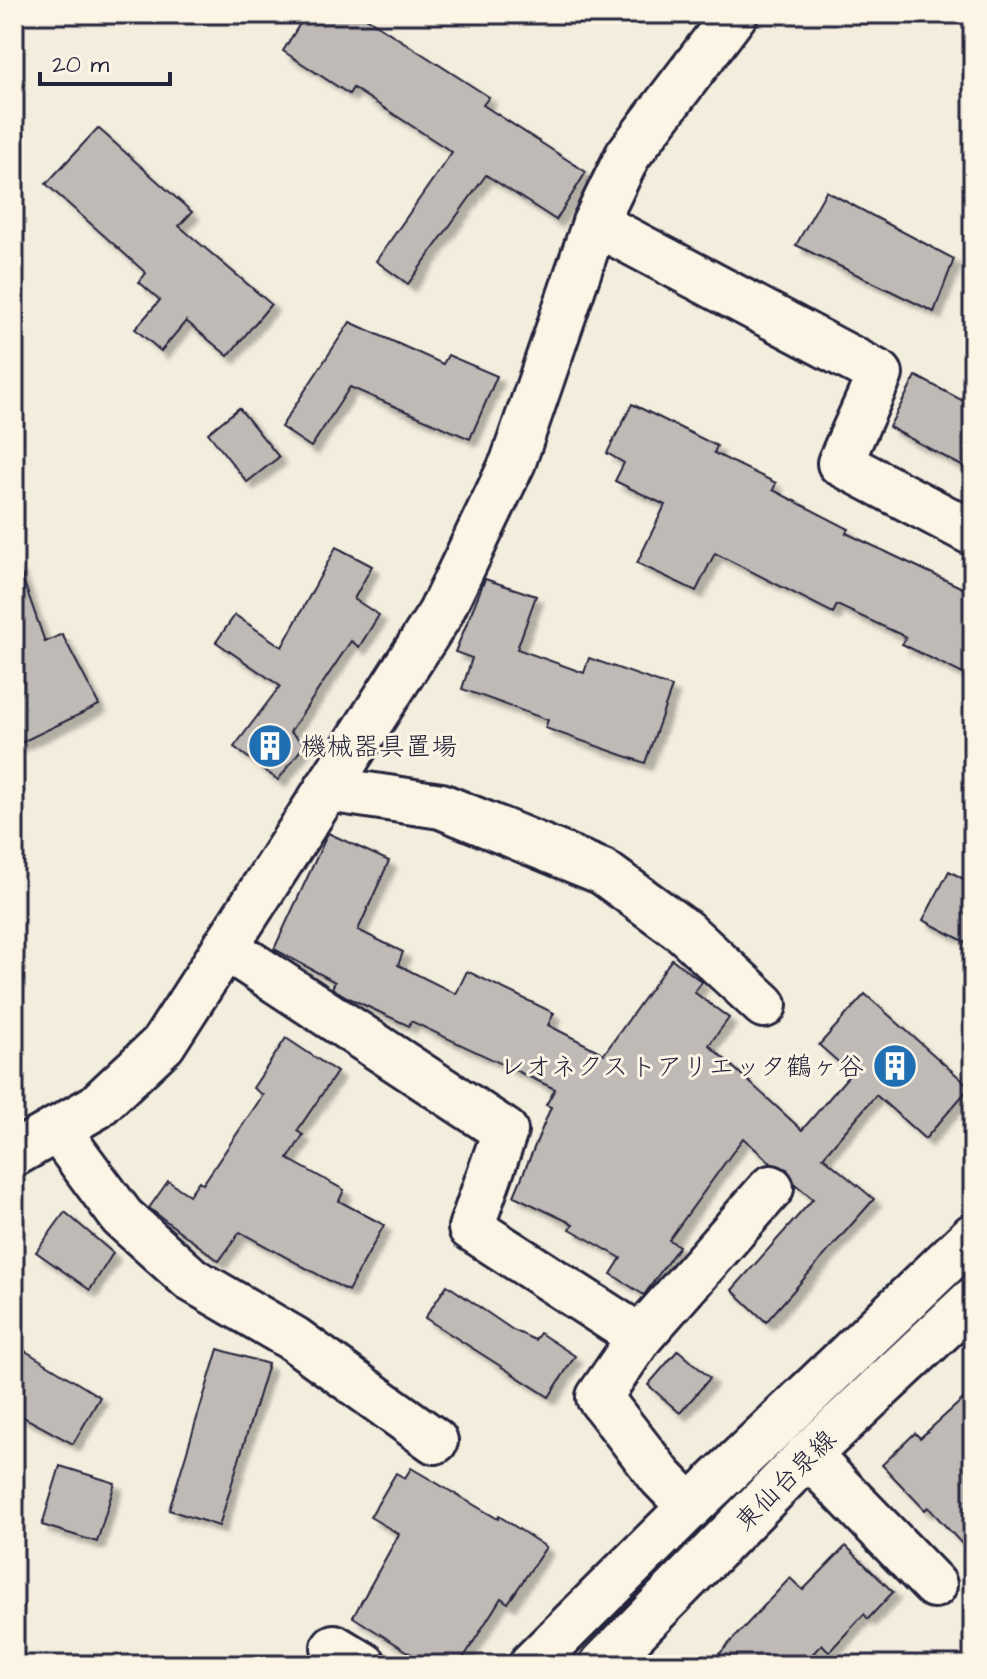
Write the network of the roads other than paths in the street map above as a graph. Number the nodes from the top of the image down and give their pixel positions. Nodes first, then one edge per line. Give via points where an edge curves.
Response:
1 (735, 14) edge
2 (595, 223) junction
3 (973, 533) edge
4 (327, 789) junction
5 (225, 947) junction
6 (764, 1005) dead end
7 (57, 1129) junction
8 (14, 1154) edge
9 (771, 1188) dead end
10 (973, 1236) edge
11 (973, 1300) edge
12 (640, 1337) junction
13 (435, 1441) dead end
14 (808, 1455) junction
15 (690, 1507) junction
16 (934, 1585) dead end
17 (531, 1665) edge
18 (602, 1665) edge

1 - 2 street via 628,155
2 - 3 street via 880,374 840,463
2 - 4 street via 513,462 440,614
4 - 5 street
4 - 6 street via 441,806 603,872 684,931
5 - 7 street via 163,1044 96,1107
5 - 12 street via 505,1131 471,1228
7 - 8 street
7 - 13 street via 122,1217 191,1279 294,1339
9 - 12 street
10 - 15 street
11 - 14 street, 東仙台泉線
12 - 15 street via 599,1397
14 - 16 street
14 - 18 street, 東仙台泉線
15 - 17 street

